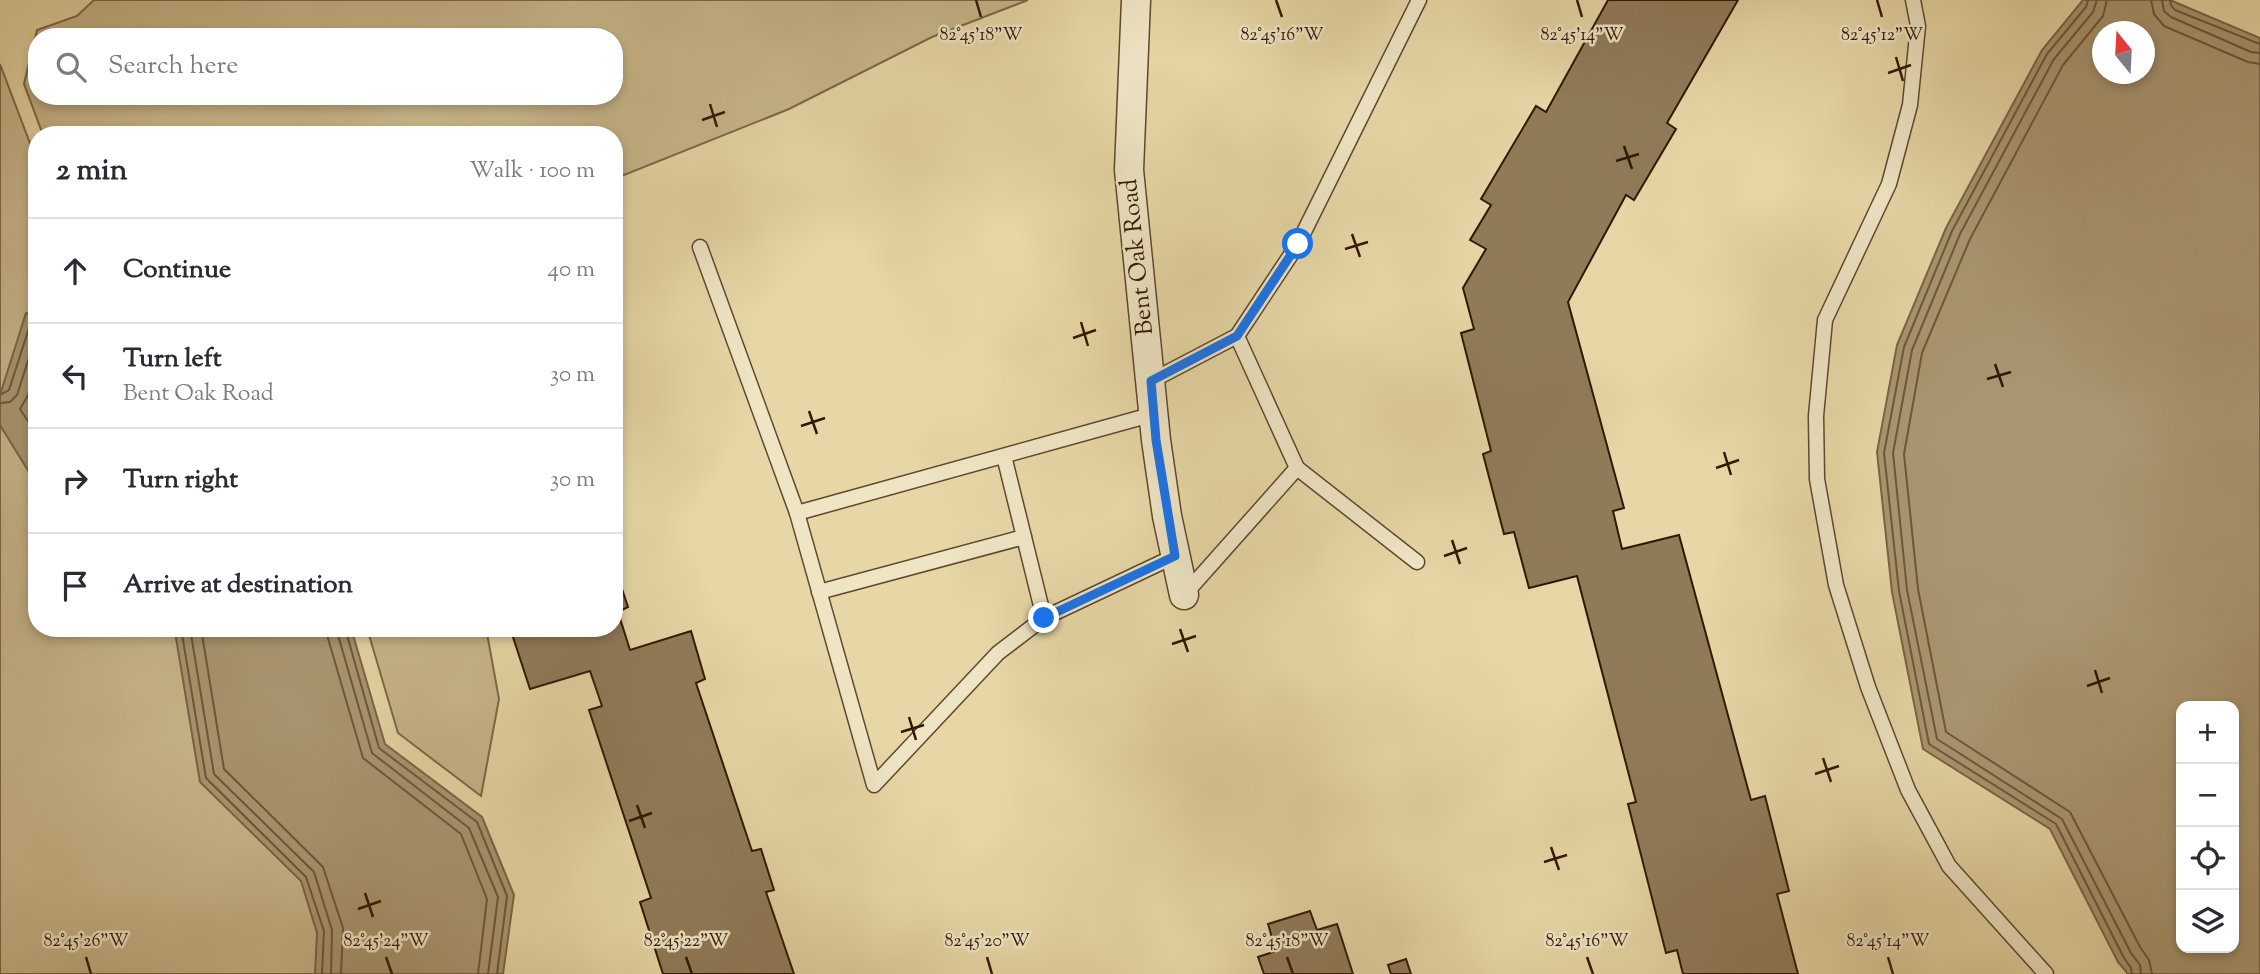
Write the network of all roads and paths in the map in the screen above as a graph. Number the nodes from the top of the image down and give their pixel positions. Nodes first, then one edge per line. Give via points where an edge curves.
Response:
1 (1136, 0) edge
2 (1419, 0) edge
3 (1913, 0) edge
4 (700, 247) dead end
5 (1237, 336) junction
6 (1151, 381) junction
7 (1154, 414) junction
8 (1004, 456) junction
9 (1297, 468) junction
10 (797, 513) junction
11 (1024, 537) junction
12 (1175, 556) junction
13 (1416, 562) dead end
14 (819, 592) junction
15 (1184, 596) joint
16 (1044, 618) junction
17 (2046, 974) edge

1 - 6 street, Bent Oak Road via 1129,170
2 - 5 lane via 1298,244
3 - 17 lane via 1918,26 1910,105 1889,184 1825,320 1816,416 1817,479 1836,585 1868,687 1908,790 1949,866
4 - 10 lane
5 - 6 lane
5 - 9 lane
6 - 7 street, Bent Oak Road
7 - 8 lane
7 - 12 street, Bent Oak Road
8 - 10 lane
8 - 11 lane
9 - 13 lane
9 - 15 lane
10 - 14 lane
11 - 14 lane
11 - 16 lane
12 - 15 street, Bent Oak Road
12 - 16 lane
14 - 16 lane via 874,785 998,653

